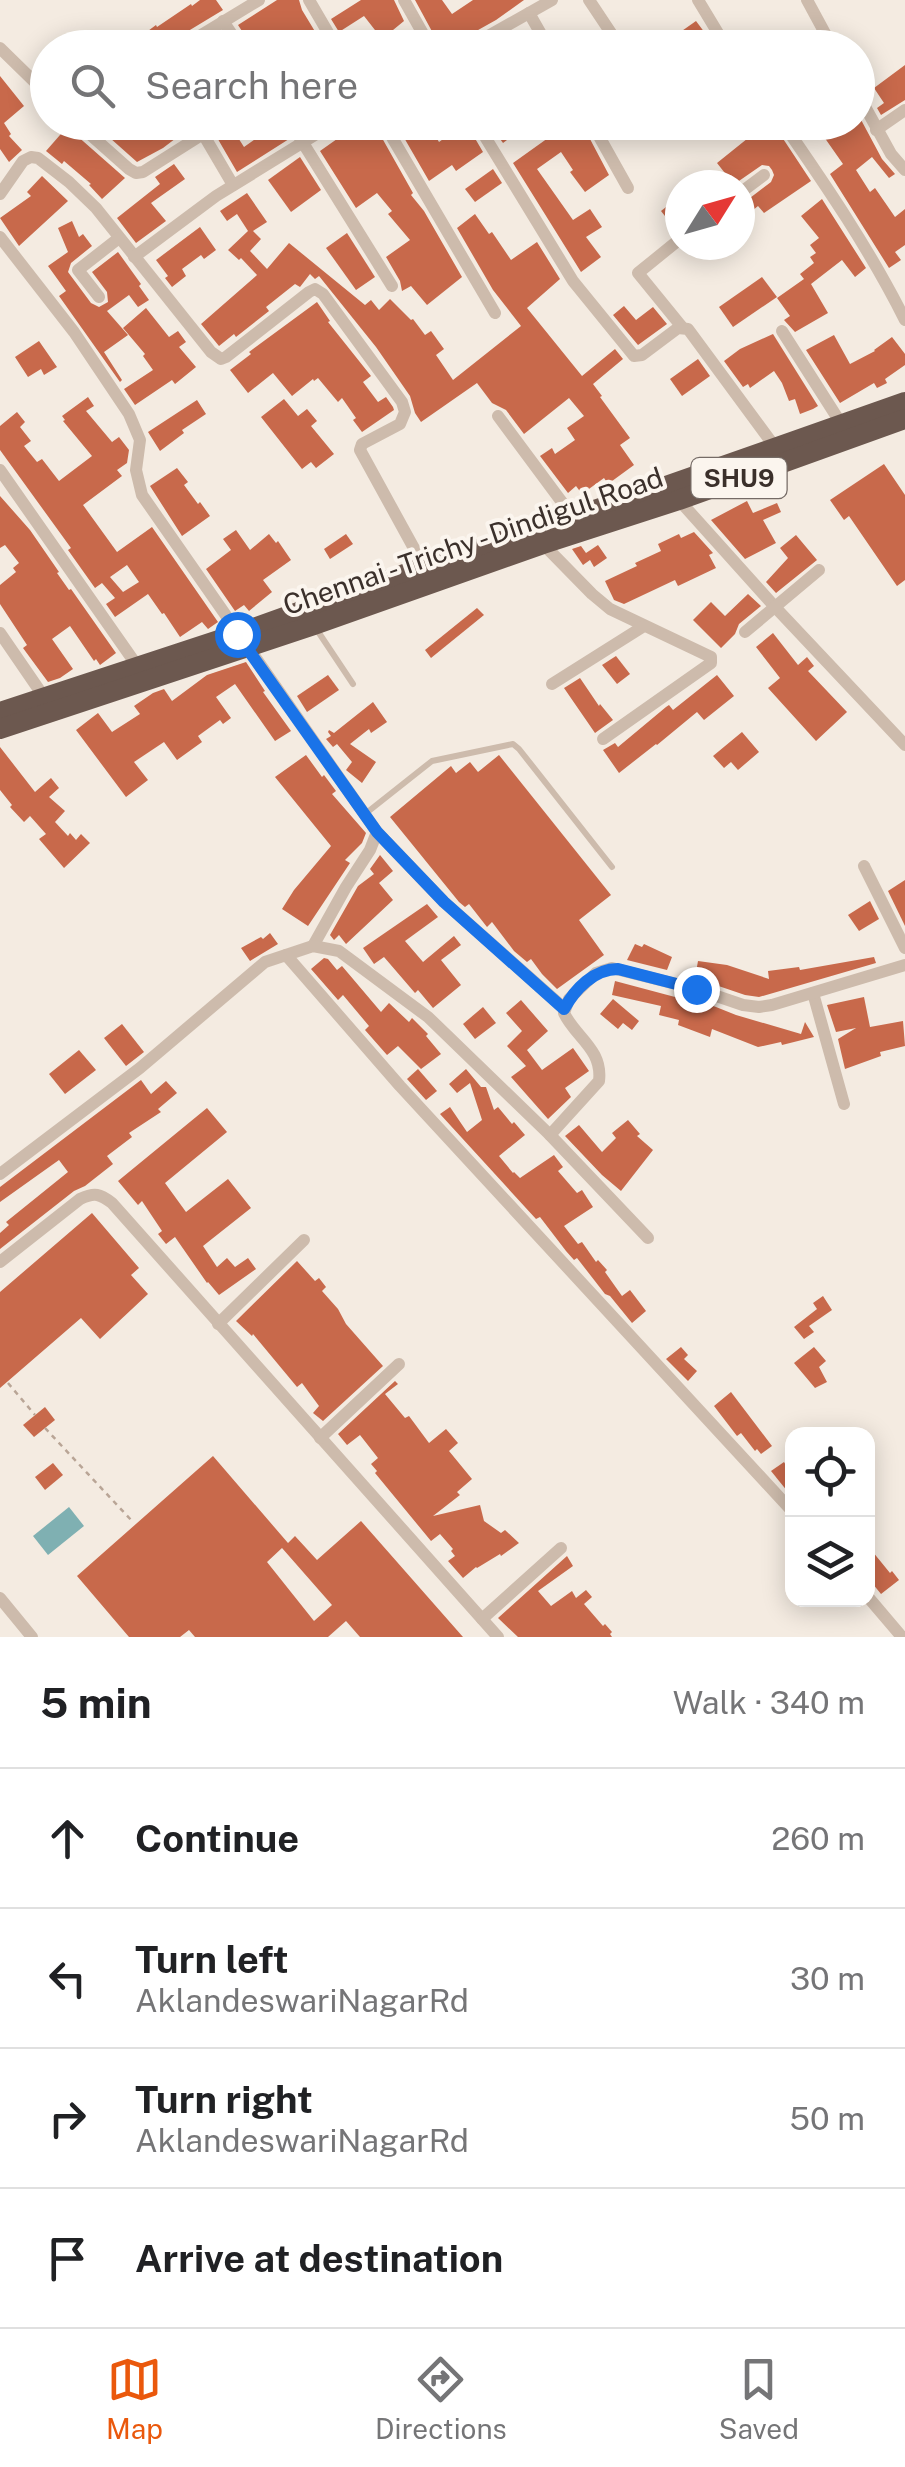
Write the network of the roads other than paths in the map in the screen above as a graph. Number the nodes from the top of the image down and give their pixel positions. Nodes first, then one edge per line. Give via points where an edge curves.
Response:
1 (259, 0) edge
2 (308, 0) edge
3 (404, 0) edge
4 (552, 0) edge
5 (589, 0) edge
6 (698, 0) edge
7 (808, 0) edge
8 (529, 13) junction
9 (223, 21) junction
10 (209, 30) edge
11 (229, 30) edge
12 (327, 30) edge
13 (421, 30) edge
14 (499, 30) edge
15 (538, 30) edge
16 (609, 30) edge
17 (716, 30) edge
18 (824, 30) edge
19 (0, 48) edge
20 (30, 77) edge
21 (905, 110) edge
22 (876, 130) joint
23 (96, 140) edge
24 (184, 140) edge
25 (206, 140) edge
26 (306, 140) edge
27 (394, 140) edge
28 (487, 140) edge
29 (601, 140) edge
30 (794, 140) edge
31 (303, 142) junction
32 (905, 170) edge
33 (764, 174) dead end
34 (755, 181) edge
35 (232, 185) junction
36 (628, 188) dead end
37 (0, 194) edge
38 (0, 237) edge
39 (120, 238) junction
40 (665, 252) edge
41 (134, 257) junction
42 (392, 286) dead end
43 (99, 297) dead end
44 (495, 313) dead end
45 (905, 320) edge
46 (682, 327) junction
47 (782, 331) dead end
48 (905, 402) edge
49 (498, 416) dead end
50 (905, 419) edge
51 (842, 424) junction
52 (776, 448) junction
53 (0, 470) edge
54 (673, 493) junction
55 (558, 532) junction
56 (820, 570) dead end
57 (428, 574) junction
58 (775, 607) junction
59 (314, 625) junction
60 (644, 626) junction
61 (745, 632) dead end
62 (0, 633) edge
63 (242, 641) junction
64 (138, 667) junction
65 (353, 684) dead end
66 (552, 684) dead end
67 (44, 697) junction
68 (0, 712) edge
69 (0, 730) edge
70 (603, 739) dead end
71 (905, 745) edge
72 (364, 815) junction
73 (377, 832) junction
74 (864, 866) dead end
75 (612, 867) dead end
76 (309, 947) junction
77 (905, 948) edge
78 (290, 960) junction
79 (905, 966) edge
80 (813, 993) junction
81 (564, 1009) junction
82 (844, 1104) dead end
83 (550, 1134) junction
84 (0, 1174) edge
85 (648, 1238) dead end
86 (304, 1240) dead end
87 (0, 1262) edge
88 (218, 1324) junction
89 (399, 1364) dead end
90 (320, 1438) junction
91 (785, 1502) edge
92 (561, 1548) dead end
93 (0, 1598) edge
94 (875, 1605) edge
95 (482, 1620) junction
96 (32, 1637) edge
97 (498, 1637) edge
98 (902, 1637) edge

1 - 9 street
2 - 12 street
3 - 13 street
4 - 8 street
5 - 16 street
6 - 17 street
7 - 18 street
8 - 14 street
8 - 15 street
9 - 10 street
9 - 11 street
19 - 20 street
21 - 22 street
22 - 32 street
23 - 24 street via 136,172
25 - 35 street
26 - 31 street
27 - 44 street
28 - 46 street via 573,281 634,356
29 - 36 street
30 - 45 street
31 - 35 street
31 - 42 street
33 - 34 street
35 - 41 street
37 - 39 street via 23,161 38,158
38 - 63 street via 129,414 140,440 136,470 142,495
39 - 41 street
39 - 43 street via 78,270
40 - 46 street via 638,274
41 - 57 street via 221,359 312,290 324,294 402,402 400,424 360,450
46 - 52 street
47 - 51 street
48 - 51 highway, Chennai - Trichy - Dindigul Road / SHU9
49 - 55 street
50 - 54 highway, Chennai - Trichy - Dindigul Road / SHU9
51 - 52 highway, Chennai - Trichy - Dindigul Road / SHU9
52 - 54 highway, Chennai - Trichy - Dindigul Road / SHU9
53 - 64 street
54 - 55 highway, Chennai - Trichy - Dindigul Road / SHU9
54 - 58 street
55 - 57 highway, Chennai - Trichy - Dindigul Road
55 - 60 street via 601,602
56 - 58 street
57 - 59 highway, Chennai - Trichy - Dindigul Road
57 - 63 highway, Chennai - Trichy - Dindigul Road
58 - 61 street
58 - 71 street
59 - 63 highway, Chennai - Trichy - Dindigul Road
59 - 65 lane
60 - 66 street
60 - 70 street via 712,662
62 - 67 street
63 - 64 highway, Chennai - Trichy - Dindigul Road
63 - 69 highway, Chennai - Trichy - Dindigul Road
63 - 72 street
64 - 67 highway, Chennai - Trichy - Dindigul Road
67 - 68 highway, Chennai - Trichy - Dindigul Road
72 - 73 street
72 - 75 lane via 432,761 513,744
73 - 76 street
73 - 81 street
74 - 77 street
76 - 78 street
76 - 83 street via 351,958 428,1017
78 - 84 street via 265,962
78 - 91 street
79 - 80 street
80 - 81 street via 758,1007 612,968 596,973
80 - 82 street
81 - 83 street via 586,1040 599,1082
83 - 85 street
86 - 88 street
87 - 88 street via 80,1199 100,1194
88 - 90 street
89 - 90 street
90 - 95 street
92 - 95 street
93 - 96 street
94 - 98 street
95 - 97 street

